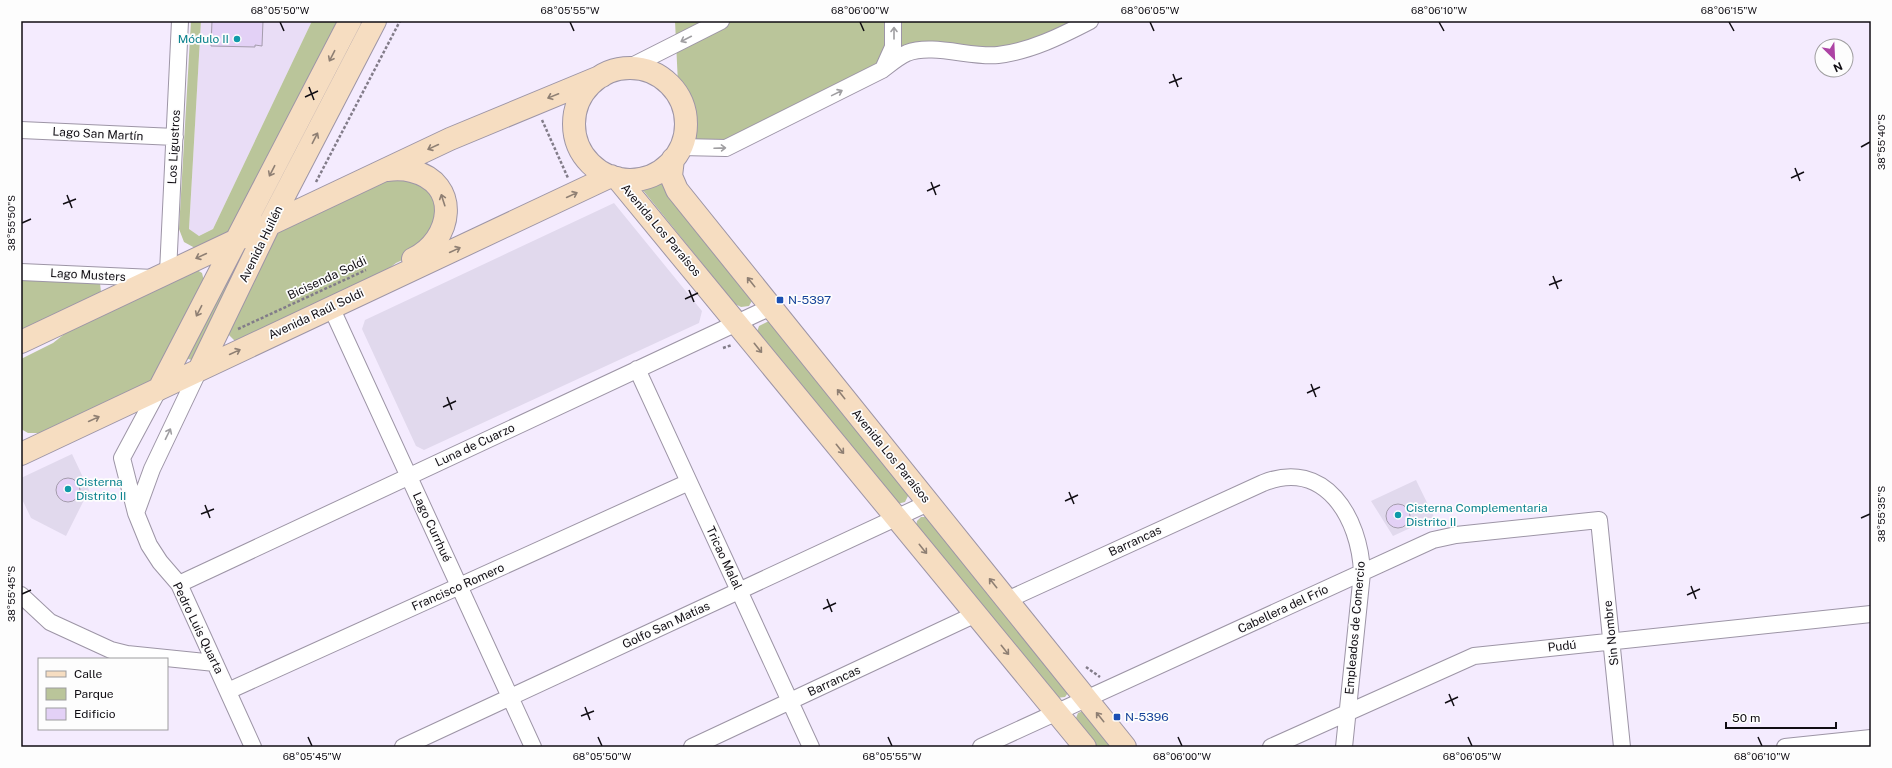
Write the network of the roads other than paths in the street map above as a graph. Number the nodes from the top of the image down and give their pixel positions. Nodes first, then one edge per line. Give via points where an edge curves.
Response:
1 (180, 21) edge
2 (350, 21) edge
3 (375, 21) edge
4 (721, 21) edge
5 (893, 21) edge
6 (1090, 21) edge
7 (628, 68) junction
8 (882, 70) junction
9 (602, 76) junction
10 (21, 130) edge
11 (174, 137) junction
12 (677, 153) junction
13 (385, 170) junction
14 (297, 172) junction
15 (614, 177) junction
16 (322, 191) junction
17 (270, 223) junction
18 (236, 239) junction
19 (21, 272) edge
20 (162, 275) junction
21 (372, 278) junction
22 (331, 307) junction
23 (771, 307) junction
24 (67, 321) junction
25 (737, 323) junction
26 (21, 342) edge
27 (21, 354) edge
28 (200, 368) junction
29 (637, 369) junction
30 (159, 388) junction
31 (64, 433) junction
32 (21, 434) edge
33 (21, 454) edge
34 (122, 458) joint
35 (409, 476) junction
36 (689, 482) junction
37 (1263, 483) joint
38 (928, 503) junction
39 (136, 513) junction
40 (896, 517) junction
41 (1599, 520) joint
42 (1362, 573) junction
43 (178, 584) junction
44 (459, 586) junction
45 (739, 590) junction
46 (21, 595) edge
47 (1007, 600) junction
48 (976, 614) junction
49 (1871, 614) edge
50 (1611, 641) junction
51 (166, 658) edge
52 (168, 658) edge
53 (215, 663) junction
54 (228, 692) junction
55 (510, 697) junction
56 (1086, 699) junction
57 (790, 702) junction
58 (1056, 712) junction
59 (1348, 712) junction
60 (1871, 738) edge
61 (253, 747) edge
62 (403, 747) edge
63 (533, 747) edge
64 (692, 747) edge
65 (811, 747) edge
66 (981, 747) edge
67 (1084, 747) edge
68 (1125, 747) edge
69 (1271, 747) edge
70 (1344, 747) edge
71 (1622, 747) edge
72 (1785, 747) edge

1 - 11 street, Los Ligustros
2 -> 18 main road, Avenida Huilén
14 -> 3 main road, Avenida Huilén
4 -> 7 street
8 -> 5 street via 893,47
6 - 8 street via 1062,35 1018,51 981,56 936,50 908,52
7 - 9 main road, Avenida Los Paraísos
7 - 12 main road, Avenida Los Paraísos via 655,74 670,84 676,92 686,116 685,134
12 -> 8 street via 726,148
9 -> 13 main road via 479,126
9 - 15 main road, Avenida Los Paraísos via 583,94 576,109 575,126 578,143 586,158 598,169
10 - 11 street, Lago San Martín
11 - 20 street, Los Ligustros
12 - 15 main road, Avenida Los Paraísos via 658,172 646,178 632,180
23 -> 12 main road, Avenida Los Paraísos via 675,187 671,176
13 - 16 main road
21 -> 13 main road via 396,269 430,249 441,235 446,218 444,201 432,181 412,171
14 - 16 main road via 298,186 304,194 318,198
14 - 17 main road, Avenida Huilén
21 -> 15 main road, Avenida Raúl Soldi
15 - 25 main road, Avenida Los Paraísos
16 - 17 main road
17 - 18 main road
17 - 28 main road, Avenida Huilén
18 -> 20 main road
18 -> 30 main road, Avenida Huilén
19 - 20 street, Lago Musters
20 - 24 main road
21 - 22 main road, Avenida Raúl Soldi
28 -> 22 main road, Avenida Raúl Soldi
22 - 35 street, Lago Currhué
23 - 25 street, Luna de Cuarzo
38 -> 23 main road, Avenida Los Paraísos
24 - 26 main road
24 - 27 main road via 51,339
25 - 29 street, Luna de Cuarzo
25 -> 40 main road, Avenida Los Paraísos
28 - 30 main road, Avenida Raúl Soldi
39 -> 28 street, Avenida Huilén via 152,469
29 - 35 street, Luna de Cuarzo
29 - 36 street, Tricao Malal
31 -> 30 main road, Avenida Raúl Soldi
30 - 34 street, Avenida Huilén
31 - 32 main road via 39,439
31 - 33 main road, Avenida Raúl Soldi
34 - 39 street, Pedro Luis Quarta
35 - 43 street, Luna de Cuarzo
35 - 44 street, Lago Currhué
36 - 44 street, Francisco Romero
36 - 45 street, Tricao Malal
37 - 42 street, Empleados de Comercio via 1273,479 1297,477 1308,480 1328,492 1345,510 1350,520 1360,552
37 - 47 street, Barrancas
38 - 40 street, Golfo San Matías
47 -> 38 main road, Avenida Los Paraísos
39 - 43 street, Pedro Luis Quarta via 154,554
40 - 45 street, Golfo San Matías
40 -> 48 main road, Avenida Los Paraísos
41 - 42 street, Cabellera del Frío via 1448,536
41 - 50 street, Sin Nombre
42 - 56 street, Cabellera del Frío
42 - 59 street, Empleados de Comercio
43 - 53 street, Pedro Luis Quarta
44 - 54 street, Francisco Romero
44 - 55 street, Lago Currhué
45 - 55 street, Golfo San Matías
45 - 57 street, Tricao Malal
46 - 51 street via 50,622 111,650
47 - 56 main road, Avenida Los Paraísos
48 - 57 street, Barrancas
48 -> 58 main road, Avenida Los Paraísos
49 - 50 street, Pudú
50 - 59 street, Pudú via 1474,656
50 - 71 street, Sin Nombre
52 - 53 street
53 - 54 street, Pedro Luis Quarta
54 - 61 street, Pedro Luis Quarta
55 - 62 street, Golfo San Matías
55 - 63 street, Lago Currhué
56 - 58 street, Cabellera del Frío
68 -> 56 main road, Avenida Los Paraísos
57 - 64 street, Barrancas
57 - 65 street, Tricao Malal
58 - 66 street, Cabellera del Frío
58 - 67 main road, Avenida Los Paraísos
59 - 69 street, Pudú
59 - 70 street, Empleados de Comercio
60 - 72 street

